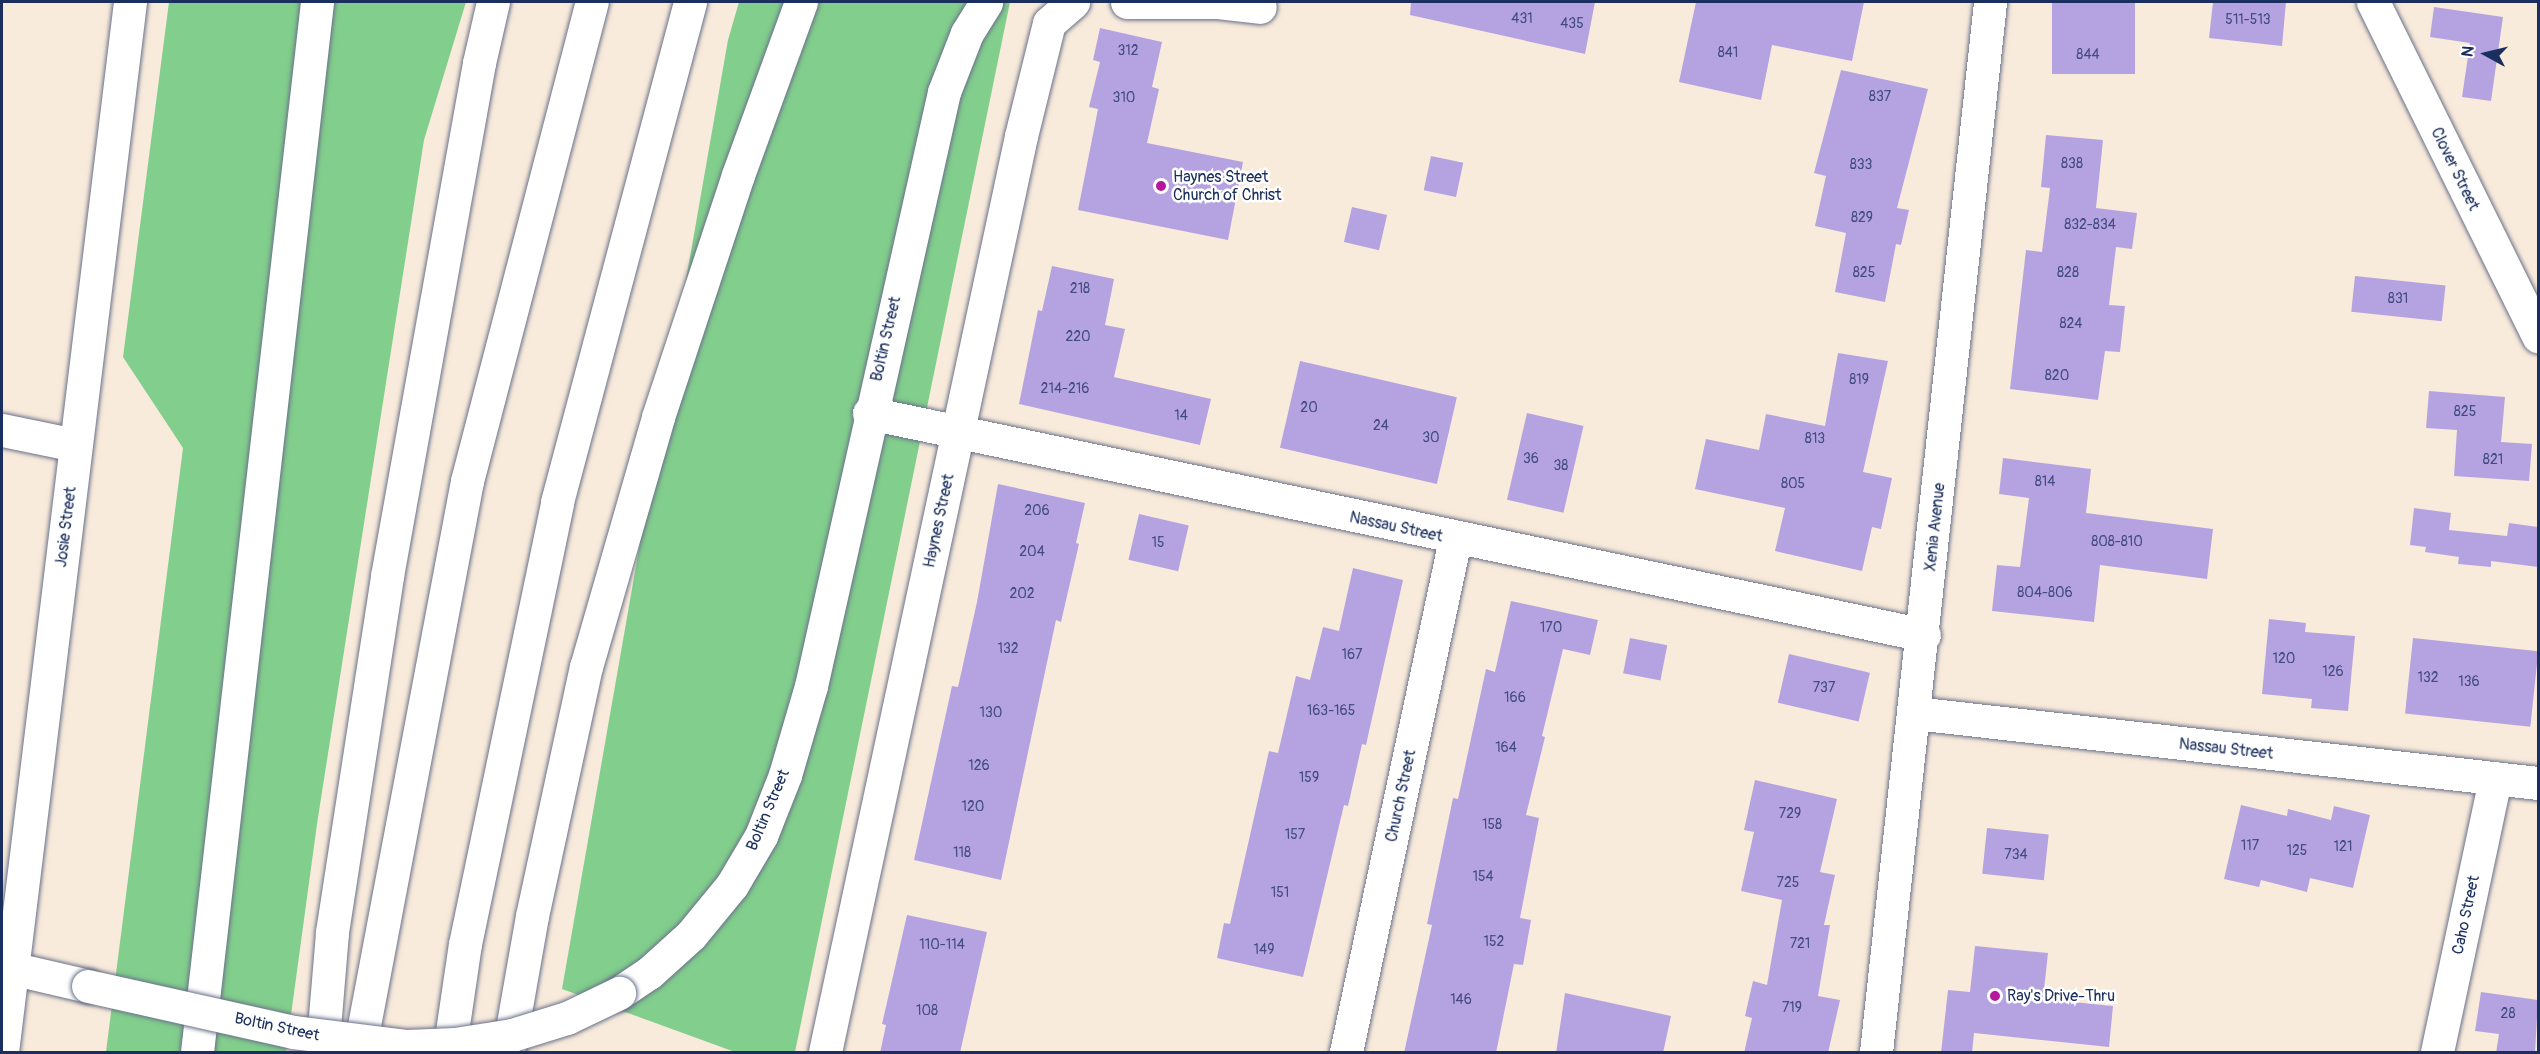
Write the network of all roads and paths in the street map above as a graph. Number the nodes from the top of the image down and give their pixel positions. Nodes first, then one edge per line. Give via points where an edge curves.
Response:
1 (130, 2) edge
2 (317, 2) edge
3 (493, 2) edge
4 (592, 2) edge
5 (690, 2) edge
6 (801, 2) edge
7 (986, 2) edge
8 (1073, 2) edge
9 (1127, 2) edge
10 (1990, 2) edge
11 (2373, 2) edge
12 (1260, 7) dead end
13 (2538, 336) edge
14 (869, 413) junction
15 (2, 430) edge
16 (957, 432) junction
17 (75, 445) junction
18 (1455, 539) junction
19 (1924, 635) junction
20 (1914, 713) junction
21 (2495, 778) junction
22 (2538, 783) edge
23 (7, 968) edge
24 (2, 1052) edge
25 (197, 1053) edge
26 (322, 1053) edge
27 (359, 1053) edge
28 (449, 1053) edge
29 (508, 1053) edge
30 (825, 1053) edge
31 (1346, 1053) edge
32 (1876, 1053) edge
33 (2437, 1053) edge

1 - 17 main road, Josie Street
2 - 25 main road
3 - 26 main road via 387,576 332,933
4 - 27 main road via 467,481
5 - 28 main road via 557,502 465,944
6 - 29 main road via 738,175 658,417 586,667 532,916
7 - 14 main road, Boltin Street via 967,33 944,92
8 - 16 main road, Haynes Street via 1049,23
9 - 12 main road via 1218,2
10 - 19 main road, Xenia Avenue
11 - 13 main road, Clover Street
14 - 16 main road, Nassau Street
14 - 23 main road, Boltin Street, bridge via 811,686 785,775 761,836 732,885 691,934 649,973 619,993 567,1018 512,1035 455,1044 407,1046 294,1032
15 - 17 main road
16 - 18 main road, Nassau Street
16 - 30 main road, Haynes Street
17 - 23 main road, Josie Street
18 - 19 main road, Nassau Street
18 - 31 main road, Church Street
19 - 20 main road, Xenia Avenue
20 - 21 main road, Nassau Street
20 - 32 main road, Xenia Avenue
21 - 22 main road, Nassau Street
21 - 33 main road, Caho Street
23 - 24 main road, Josie Street

